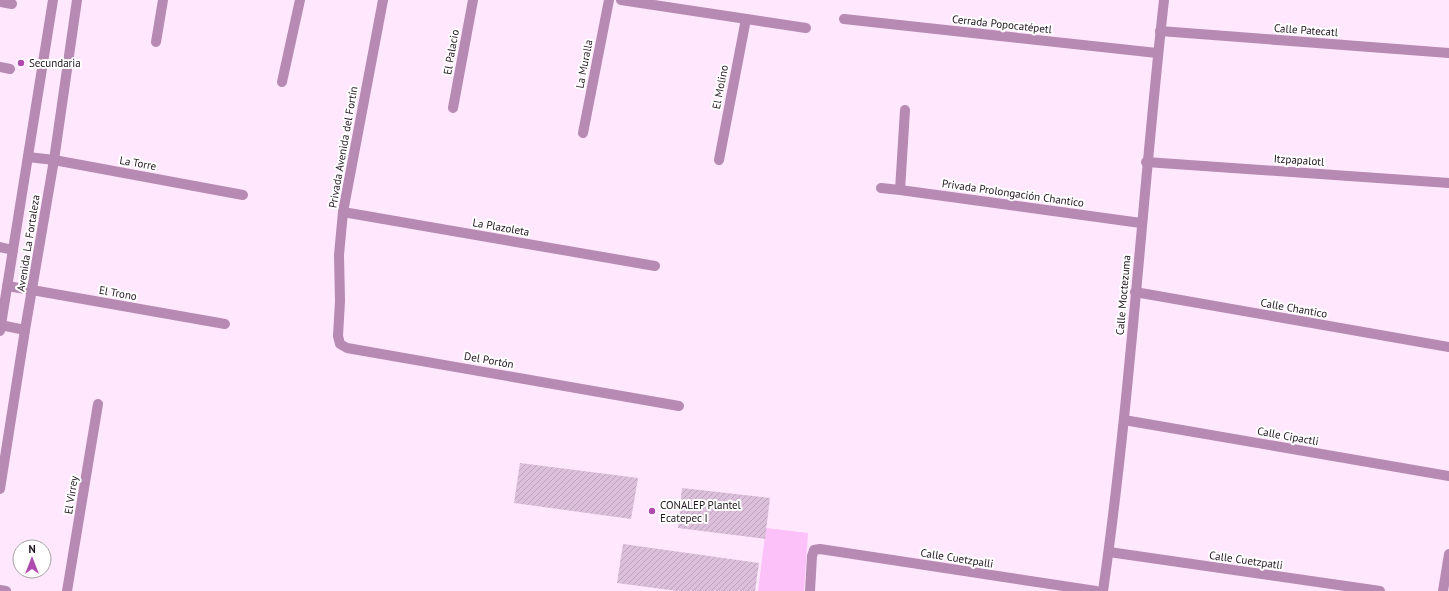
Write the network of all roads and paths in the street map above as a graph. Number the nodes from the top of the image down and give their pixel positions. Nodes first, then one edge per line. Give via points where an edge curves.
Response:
1 (53, 0) edge
2 (77, 0) edge
3 (163, 0) edge
4 (300, 0) edge
5 (383, 0) edge
6 (473, 0) edge
7 (609, 0) edge
8 (621, 0) edge
9 (1164, 0) edge
10 (0, 2) edge
11 (12, 4) dead end
12 (746, 19) junction
13 (844, 19) dead end
14 (806, 28) dead end
15 (1160, 31) junction
16 (156, 42) dead end
17 (1158, 53) junction
18 (1449, 53) edge
19 (282, 82) dead end
20 (453, 108) dead end
21 (905, 110) dead end
22 (583, 133) dead end
23 (28, 157) junction
24 (54, 160) junction
25 (719, 160) dead end
26 (1146, 162) junction
27 (1449, 183) edge
28 (881, 188) dead end
29 (900, 190) junction
30 (243, 195) dead end
31 (343, 212) junction
32 (1141, 223) junction
33 (0, 247) edge
34 (13, 250) junction
35 (655, 266) dead end
36 (7, 286) junction
37 (32, 290) junction
38 (1135, 292) junction
39 (340, 300) joint
40 (225, 324) dead end
41 (0, 327) edge
42 (25, 330) junction
43 (1449, 348) edge
44 (98, 404) dead end
45 (678, 406) dead end
46 (1124, 420) junction
47 (1449, 476) edge
48 (0, 489) edge
49 (1109, 552) junction
50 (1449, 554) edge
51 (0, 590) edge
52 (6, 591) edge
53 (67, 591) edge
54 (810, 591) edge
55 (1096, 591) edge
56 (1103, 591) edge
57 (1380, 591) edge
58 (1443, 591) edge

1 - 23 street, Avenida La Fortaleza
2 - 24 street, Avenida La Fortaleza
3 - 16 street
4 - 19 street
5 - 31 street, Privada Avenida del Fortín
6 - 20 street, El Palacio
7 - 22 street, La Muralla
8 - 12 street
9 - 15 street, Calle Moctezuma
10 - 11 street
12 - 14 street
12 - 25 street, El Molino
13 - 17 street, Cerrada Popocatépetl
15 - 17 street, Calle Moctezuma
15 - 18 street, Calle Patecatl
17 - 26 street, Calle Moctezuma
21 - 29 street
23 - 24 street, La Torre
23 - 34 street, Avenida La Fortaleza
24 - 30 street, La Torre
24 - 37 street, Avenida La Fortaleza
26 - 27 street, Itzpapalotl
26 - 32 street, Calle Moctezuma
28 - 29 street, Privada Prolongación Chantico
29 - 32 street, Privada Prolongación Chantico
31 - 35 street, La Plazoleta
31 - 39 street, Privada Avenida del Fortín via 338,255
32 - 38 street, Calle Moctezuma
33 - 34 street
34 - 36 street, Avenida La Fortaleza
36 - 37 street, El Trono
36 - 41 street, Avenida La Fortaleza
37 - 40 street, El Trono
37 - 42 street, Avenida La Fortaleza
38 - 43 street, Calle Chantico
38 - 46 street, Calle Moctezuma
39 - 45 street, Del Portón via 338,336 340,344 347,348
41 - 42 street
42 - 48 street, Avenida La Fortaleza
44 - 53 street, El Virrey
46 - 47 street, Calle Cipactli
46 - 49 street, Calle Moctezuma
49 - 56 street, Calle Moctezuma
49 - 57 street, Calle Cuetzpatli
50 - 58 street
51 - 52 street
54 - 55 street, Calle Cuetzpalli via 812,556 814,550 820,549

